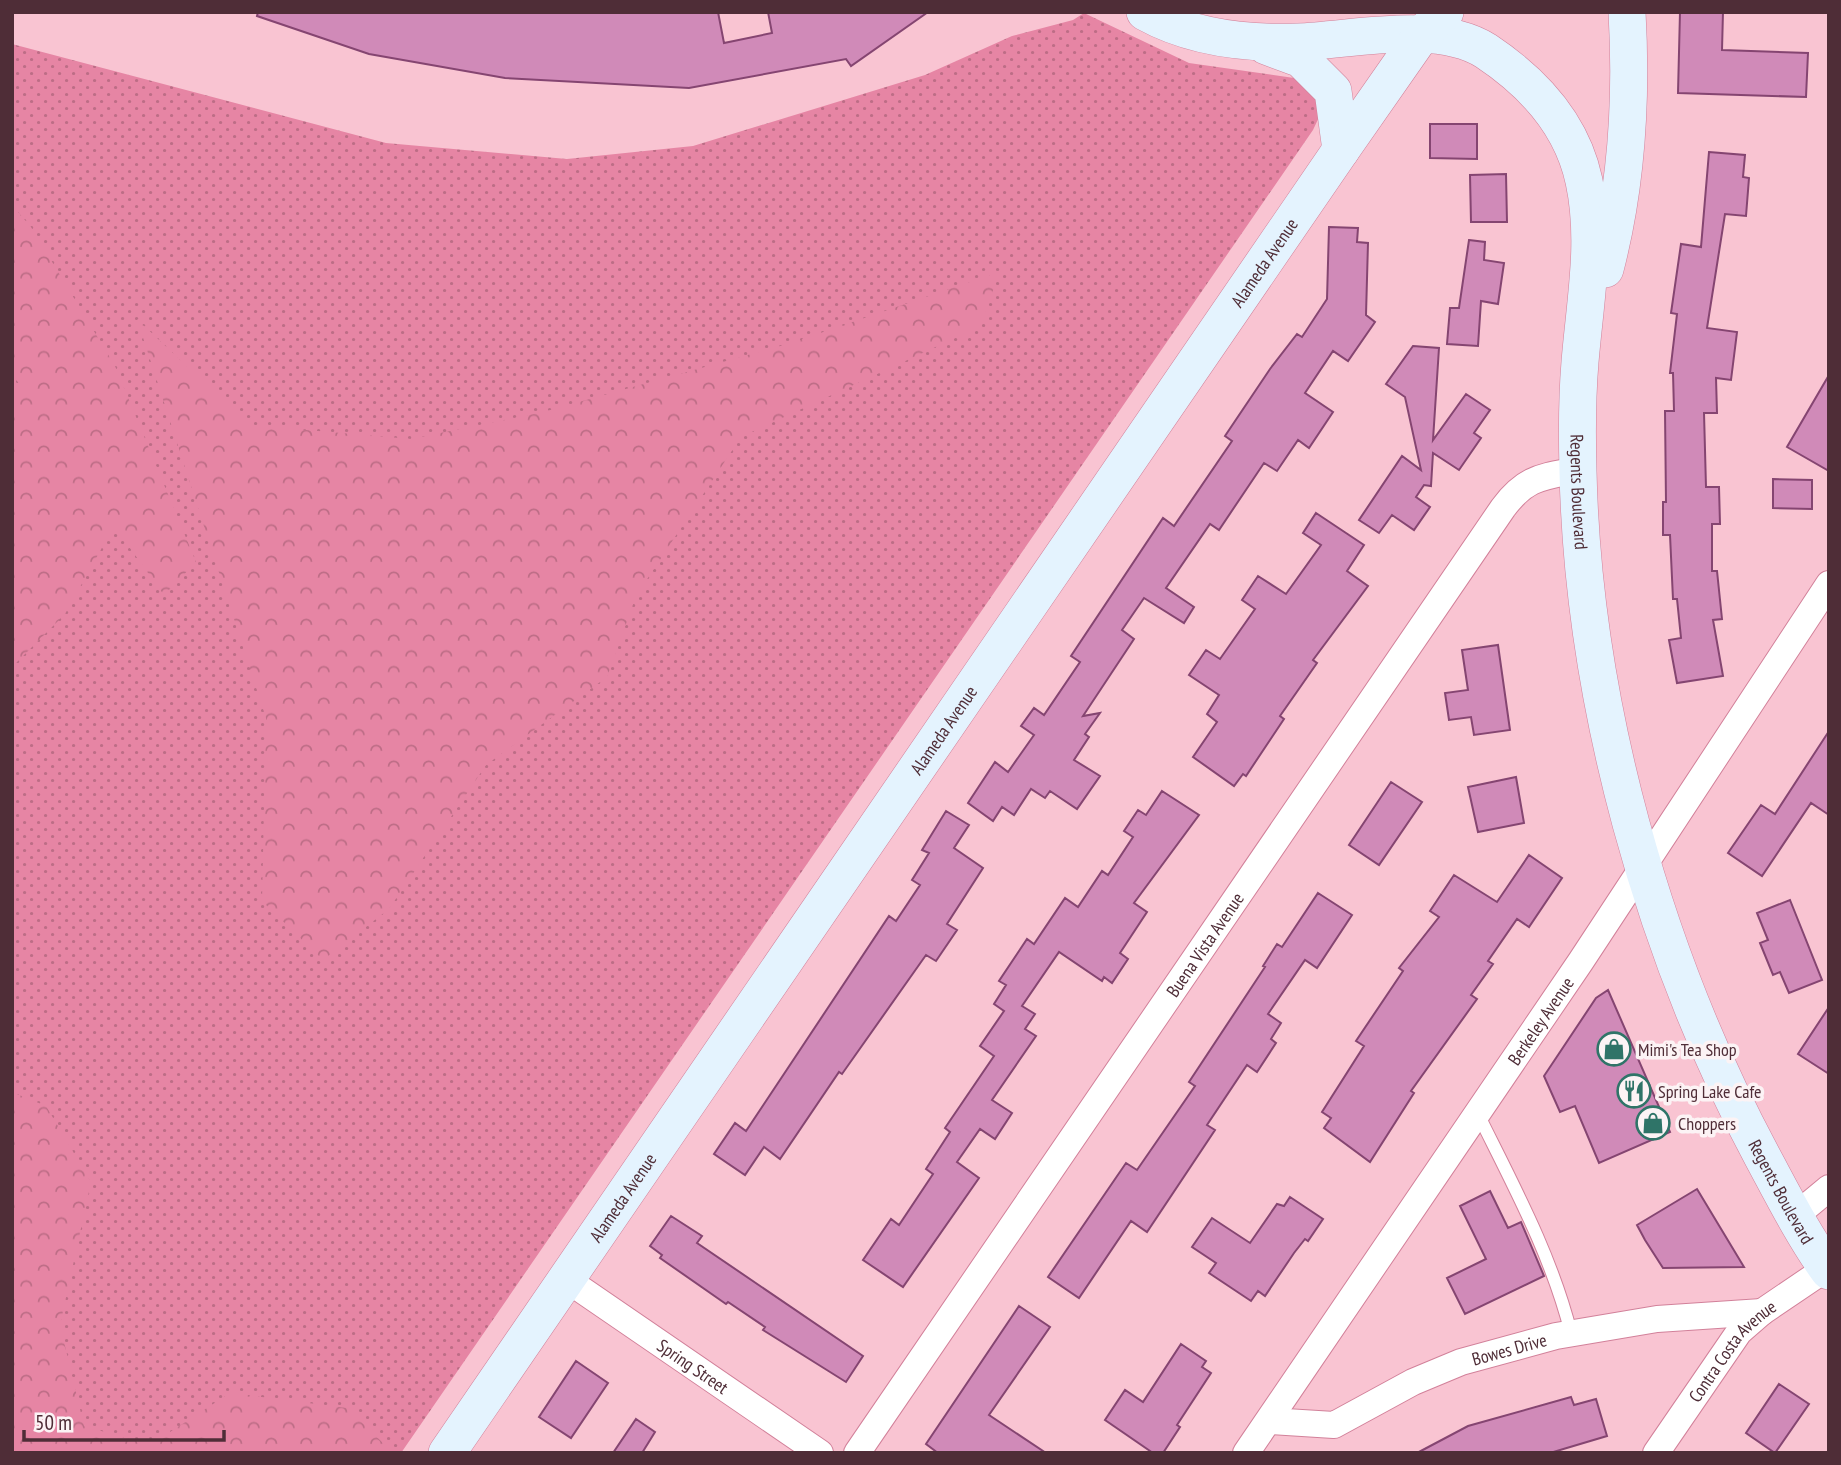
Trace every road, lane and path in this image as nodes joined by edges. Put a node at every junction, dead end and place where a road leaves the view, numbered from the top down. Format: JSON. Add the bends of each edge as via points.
{"nodes":[{"id":1,"x":1145,"y":12,"type":"edge"},
{"id":2,"x":1627,"y":12,"type":"edge"},
{"id":3,"x":1433,"y":23,"type":"edge"},
{"id":4,"x":1248,"y":40,"type":"junction"},
{"id":5,"x":1341,"y":150,"type":"junction"},
{"id":6,"x":1579,"y":368,"type":"junction"},
{"id":7,"x":1577,"y":470,"type":"junction"},
{"id":8,"x":1829,"y":584,"type":"edge"},
{"id":9,"x":1644,"y":866,"type":"junction"},
{"id":10,"x":1477,"y":1112,"type":"junction"},
{"id":11,"x":1829,"y":1188,"type":"edge"},
{"id":12,"x":1794,"y":1217,"type":"junction"},
{"id":13,"x":1828,"y":1269,"type":"edge"},
{"id":14,"x":566,"y":1279,"type":"junction"},
{"id":15,"x":1762,"y":1312,"type":"junction"},
{"id":16,"x":1571,"y":1333,"type":"junction"},
{"id":17,"x":1269,"y":1421,"type":"junction"},
{"id":18,"x":447,"y":1453,"type":"edge"},
{"id":19,"x":820,"y":1453,"type":"edge"},
{"id":20,"x":857,"y":1453,"type":"edge"},
{"id":21,"x":1247,"y":1453,"type":"edge"},
{"id":22,"x":1656,"y":1453,"type":"edge"}],
"edges":[{"from":1,"to":4,"type":"main road","name":"Regents Boulevard","via":[[1187,31]]},
{"from":2,"to":6,"type":"main road","via":[[1628,140],[1615,232]]},
{"from":3,"to":4,"type":"main road","name":"Regents Boulevard","via":[[1297,42]]},
{"from":3,"to":5,"type":"main road","name":"Alameda Avenue"},
{"from":3,"to":6,"type":"main road","name":"Regents Boulevard","via":[[1483,49],[1539,94],[1568,135],[1578,159],[1591,223]]},
{"from":4,"to":5,"type":"main road","via":[[1301,59],[1333,91]]},
{"from":5,"to":14,"type":"main road","name":"Alameda Avenue"},
{"from":6,"to":7,"type":"main road","name":"Regents Boulevard"},
{"from":7,"to":9,"type":"main road","name":"Regents Boulevard","via":[[1590,636]]},
{"from":7,"to":20,"type":"street","name":"Buena Vista Avenue","via":[[1535,478],[1517,489],[1503,508]]},
{"from":8,"to":9,"type":"street","name":"Berkeley Avenue"},
{"from":9,"to":10,"type":"street","name":"Berkeley Avenue"},
{"from":9,"to":12,"type":"main road","name":"Regents Boulevard","via":[[1697,1022],[1727,1092]]},
{"from":10,"to":16,"type":"lane","via":[[1546,1252]]},
{"from":10,"to":17,"type":"street","name":"Berkeley Avenue"},
{"from":11,"to":12,"type":"street"},
{"from":12,"to":13,"type":"main road","name":"Regents Boulevard"},
{"from":13,"to":15,"type":"street","name":"Contra Costa Avenue"},
{"from":14,"to":18,"type":"main road","name":"Alameda Avenue"},
{"from":14,"to":19,"type":"street","name":"Spring Street"},
{"from":15,"to":16,"type":"street","name":"Bowes Drive","via":[[1657,1319]]},
{"from":15,"to":22,"type":"street","name":"Contra Costa Avenue","via":[[1739,1332]]},
{"from":16,"to":17,"type":"street","name":"Bowes Drive","via":[[1461,1362],[1334,1425]]},
{"from":17,"to":21,"type":"street","name":"Berkeley Avenue"}]}
